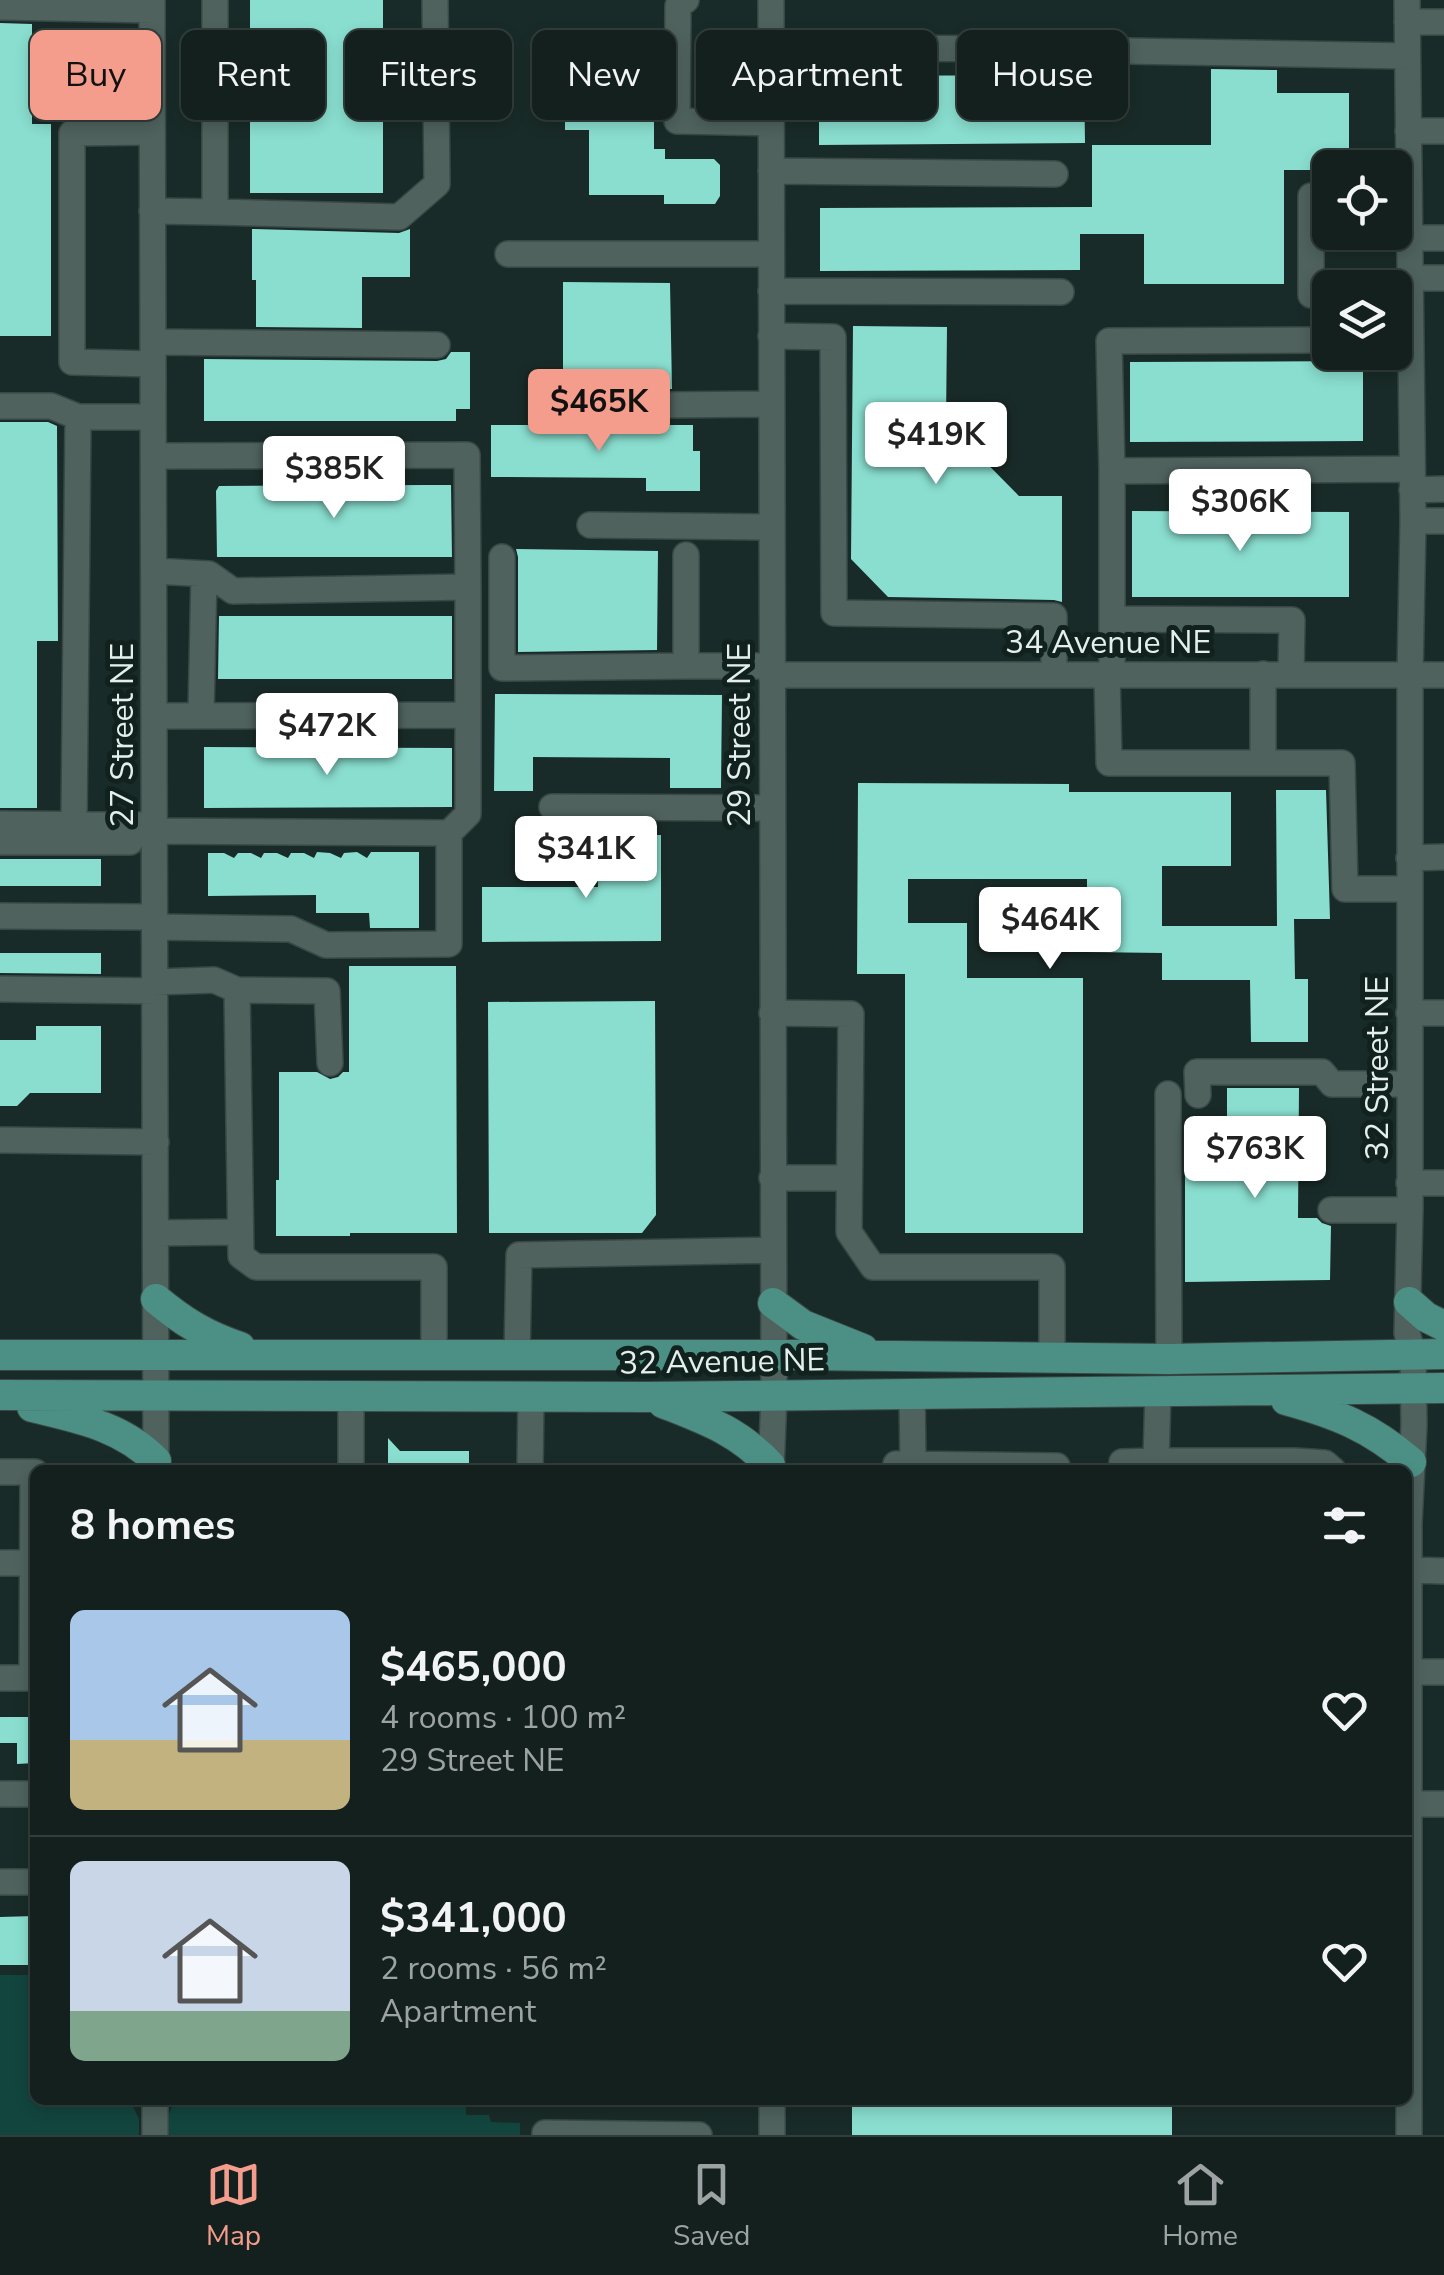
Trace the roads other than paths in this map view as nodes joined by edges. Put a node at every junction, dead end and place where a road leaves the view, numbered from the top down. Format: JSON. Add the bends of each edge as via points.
{"nodes":[{"id":1,"x":214,"y":0,"type":"edge"},
{"id":2,"x":435,"y":0,"type":"edge"},
{"id":3,"x":686,"y":0,"type":"edge"},
{"id":4,"x":770,"y":0,"type":"edge"},
{"id":5,"x":152,"y":5,"type":"edge"},
{"id":6,"x":0,"y":7,"type":"edge"},
{"id":7,"x":1407,"y":11,"type":"edge"},
{"id":8,"x":1444,"y":22,"type":"edge"},
{"id":9,"x":771,"y":30,"type":"edge"},
{"id":10,"x":1128,"y":51,"type":"edge"},
{"id":11,"x":1408,"y":56,"type":"junction"},
{"id":12,"x":771,"y":123,"type":"joint"},
{"id":13,"x":1408,"y":131,"type":"junction"},
{"id":14,"x":152,"y":132,"type":"junction"},
{"id":15,"x":1444,"y":132,"type":"edge"},
{"id":16,"x":1408,"y":150,"type":"edge"},
{"id":17,"x":771,"y":171,"type":"junction"},
{"id":18,"x":1056,"y":174,"type":"dead end"},
{"id":19,"x":1312,"y":196,"type":"dead end"},
{"id":20,"x":152,"y":211,"type":"junction"},
{"id":21,"x":215,"y":212,"type":"junction"},
{"id":22,"x":1412,"y":238,"type":"edge"},
{"id":23,"x":1444,"y":238,"type":"edge"},
{"id":24,"x":508,"y":254,"type":"dead end"},
{"id":25,"x":771,"y":254,"type":"junction"},
{"id":26,"x":1444,"y":278,"type":"edge"},
{"id":27,"x":1412,"y":287,"type":"edge"},
{"id":28,"x":771,"y":290,"type":"junction"},
{"id":29,"x":1061,"y":292,"type":"dead end"},
{"id":30,"x":1312,"y":295,"type":"edge"},
{"id":31,"x":771,"y":336,"type":"junction"},
{"id":32,"x":1312,"y":340,"type":"edge"},
{"id":33,"x":437,"y":345,"type":"dead end"},
{"id":34,"x":153,"y":353,"type":"junction"},
{"id":35,"x":1405,"y":370,"type":"edge"},
{"id":36,"x":771,"y":404,"type":"junction"},
{"id":37,"x":0,"y":406,"type":"edge"},
{"id":38,"x":561,"y":406,"type":"dead end"},
{"id":39,"x":78,"y":417,"type":"junction"},
{"id":40,"x":153,"y":417,"type":"junction"},
{"id":41,"x":155,"y":456,"type":"junction"},
{"id":42,"x":1112,"y":471,"type":"junction"},
{"id":43,"x":1412,"y":479,"type":"junction"},
{"id":44,"x":1444,"y":489,"type":"edge"},
{"id":45,"x":1413,"y":521,"type":"junction"},
{"id":46,"x":1444,"y":521,"type":"edge"},
{"id":47,"x":590,"y":525,"type":"dead end"},
{"id":48,"x":771,"y":527,"type":"junction"},
{"id":49,"x":686,"y":555,"type":"dead end"},
{"id":50,"x":502,"y":557,"type":"dead end"},
{"id":51,"x":154,"y":571,"type":"junction"},
{"id":52,"x":204,"y":574,"type":"junction"},
{"id":53,"x":468,"y":587,"type":"junction"},
{"id":54,"x":1112,"y":620,"type":"junction"},
{"id":55,"x":686,"y":666,"type":"junction"},
{"id":56,"x":771,"y":670,"type":"junction"},
{"id":57,"x":1054,"y":674,"type":"junction"},
{"id":58,"x":1109,"y":674,"type":"junction"},
{"id":59,"x":1263,"y":674,"type":"junction"},
{"id":60,"x":1291,"y":674,"type":"junction"},
{"id":61,"x":1444,"y":675,"type":"edge"},
{"id":62,"x":1410,"y":676,"type":"junction"},
{"id":63,"x":201,"y":715,"type":"junction"},
{"id":64,"x":468,"y":715,"type":"junction"},
{"id":65,"x":155,"y":716,"type":"junction"},
{"id":66,"x":1262,"y":763,"type":"junction"},
{"id":67,"x":552,"y":807,"type":"dead end"},
{"id":68,"x":772,"y":808,"type":"junction"},
{"id":69,"x":0,"y":824,"type":"edge"},
{"id":70,"x":74,"y":824,"type":"junction"},
{"id":71,"x":449,"y":832,"type":"junction"},
{"id":72,"x":155,"y":833,"type":"junction"},
{"id":73,"x":0,"y":842,"type":"edge"},
{"id":74,"x":1444,"y":857,"type":"edge"},
{"id":75,"x":1409,"y":858,"type":"junction"},
{"id":76,"x":1409,"y":889,"type":"junction"},
{"id":77,"x":0,"y":916,"type":"edge"},
{"id":78,"x":155,"y":922,"type":"junction"},
{"id":79,"x":155,"y":987,"type":"junction"},
{"id":80,"x":0,"y":989,"type":"edge"},
{"id":81,"x":237,"y":990,"type":"junction"},
{"id":82,"x":772,"y":1013,"type":"junction"},
{"id":83,"x":1409,"y":1013,"type":"junction"},
{"id":84,"x":1444,"y":1014,"type":"edge"},
{"id":85,"x":330,"y":1063,"type":"dead end"},
{"id":86,"x":1409,"y":1084,"type":"junction"},
{"id":87,"x":1168,"y":1094,"type":"dead end"},
{"id":88,"x":1198,"y":1095,"type":"dead end"},
{"id":89,"x":0,"y":1140,"type":"edge"},
{"id":90,"x":156,"y":1142,"type":"junction"},
{"id":91,"x":772,"y":1178,"type":"junction"},
{"id":92,"x":849,"y":1178,"type":"junction"},
{"id":93,"x":1409,"y":1183,"type":"junction"},
{"id":94,"x":1444,"y":1183,"type":"edge"},
{"id":95,"x":1332,"y":1210,"type":"dead end"},
{"id":96,"x":1410,"y":1210,"type":"junction"},
{"id":97,"x":240,"y":1232,"type":"junction"},
{"id":98,"x":156,"y":1233,"type":"junction"},
{"id":99,"x":772,"y":1250,"type":"junction"},
{"id":100,"x":156,"y":1299,"type":"junction"},
{"id":101,"x":1409,"y":1302,"type":"junction"},
{"id":102,"x":772,"y":1303,"type":"junction"},
{"id":103,"x":1444,"y":1326,"type":"edge"},
{"id":104,"x":1413,"y":1354,"type":"junction"},
{"id":105,"x":1444,"y":1354,"type":"edge"},
{"id":106,"x":156,"y":1355,"type":"junction"},
{"id":107,"x":262,"y":1355,"type":"junction"},
{"id":108,"x":434,"y":1355,"type":"junction"},
{"id":109,"x":772,"y":1355,"type":"junction"},
{"id":110,"x":0,"y":1356,"type":"edge"},
{"id":111,"x":517,"y":1356,"type":"junction"},
{"id":112,"x":880,"y":1356,"type":"junction"},
{"id":113,"x":1052,"y":1359,"type":"junction"},
{"id":114,"x":1169,"y":1359,"type":"junction"},
{"id":115,"x":1413,"y":1388,"type":"junction"},
{"id":116,"x":1444,"y":1388,"type":"edge"},
{"id":117,"x":1249,"y":1390,"type":"junction"},
{"id":118,"x":1158,"y":1391,"type":"junction"},
{"id":119,"x":912,"y":1393,"type":"junction"},
{"id":120,"x":157,"y":1395,"type":"junction"},
{"id":121,"x":351,"y":1396,"type":"junction"},
{"id":122,"x":774,"y":1396,"type":"junction"},
{"id":123,"x":0,"y":1397,"type":"edge"},
{"id":124,"x":646,"y":1397,"type":"junction"},
{"id":125,"x":531,"y":1398,"type":"junction"},
{"id":126,"x":1156,"y":1461,"type":"junction"},
{"id":127,"x":1411,"y":1462,"type":"junction"},
{"id":128,"x":156,"y":1465,"type":"edge"},
{"id":129,"x":351,"y":1465,"type":"edge"},
{"id":130,"x":530,"y":1465,"type":"edge"},
{"id":131,"x":767,"y":1465,"type":"edge"},
{"id":132,"x":770,"y":1465,"type":"edge"},
{"id":133,"x":921,"y":1465,"type":"edge"},
{"id":134,"x":1122,"y":1465,"type":"edge"},
{"id":135,"x":1207,"y":1465,"type":"edge"},
{"id":136,"x":1242,"y":1465,"type":"edge"},
{"id":137,"x":1326,"y":1465,"type":"edge"},
{"id":138,"x":1411,"y":1465,"type":"edge"},
{"id":139,"x":0,"y":1472,"type":"edge"},
{"id":140,"x":30,"y":1472,"type":"edge"},
{"id":141,"x":0,"y":1563,"type":"edge"},
{"id":142,"x":30,"y":1564,"type":"edge"},
{"id":143,"x":1412,"y":1570,"type":"edge"},
{"id":144,"x":1444,"y":1571,"type":"edge"},
{"id":145,"x":1412,"y":1672,"type":"edge"},
{"id":146,"x":1444,"y":1672,"type":"edge"},
{"id":147,"x":0,"y":1678,"type":"edge"},
{"id":148,"x":30,"y":1678,"type":"edge"},
{"id":149,"x":0,"y":1794,"type":"edge"},
{"id":150,"x":30,"y":1794,"type":"edge"},
{"id":151,"x":1412,"y":1804,"type":"edge"},
{"id":152,"x":1444,"y":1804,"type":"edge"},
{"id":153,"x":0,"y":1882,"type":"edge"},
{"id":154,"x":30,"y":1882,"type":"edge"},
{"id":155,"x":155,"y":2105,"type":"edge"},
{"id":156,"x":772,"y":2105,"type":"edge"},
{"id":157,"x":1409,"y":2105,"type":"edge"},
{"id":158,"x":155,"y":2135,"type":"edge"},
{"id":159,"x":545,"y":2135,"type":"edge"},
{"id":160,"x":699,"y":2135,"type":"edge"},
{"id":161,"x":772,"y":2135,"type":"edge"},
{"id":162,"x":1409,"y":2135,"type":"edge"}],
"edges":[{"from":1,"to":21,"type":"street"},
{"from":2,"to":21,"type":"street","via":[[437,184],[399,217]]},
{"from":3,"to":12,"type":"street","via":[[678,6],[678,121]]},
{"from":4,"to":9,"type":"street","name":"29 Street NE"},
{"from":5,"to":6,"type":"street"},
{"from":5,"to":14,"type":"street","name":"27 Street NE"},
{"from":7,"to":8,"type":"street"},
{"from":7,"to":11,"type":"street","name":"32 Street NE"},
{"from":10,"to":11,"type":"street"},
{"from":11,"to":13,"type":"street","name":"32 Street NE"},
{"from":12,"to":17,"type":"street","name":"29 Street NE"},
{"from":13,"to":15,"type":"street"},
{"from":13,"to":16,"type":"street","name":"32 Street NE"},
{"from":14,"to":20,"type":"street","name":"27 Street NE"},
{"from":14,"to":34,"type":"street","via":[[72,133],[72,362]]},
{"from":17,"to":18,"type":"street"},
{"from":17,"to":25,"type":"street","name":"29 Street NE"},
{"from":19,"to":30,"type":"street"},
{"from":20,"to":21,"type":"street"},
{"from":20,"to":34,"type":"street","name":"27 Street NE"},
{"from":22,"to":23,"type":"street"},
{"from":24,"to":25,"type":"street"},
{"from":25,"to":28,"type":"street","name":"29 Street NE"},
{"from":26,"to":27,"type":"street"},
{"from":28,"to":29,"type":"street"},
{"from":28,"to":31,"type":"street","name":"29 Street NE"},
{"from":31,"to":36,"type":"street","name":"29 Street NE"},
{"from":31,"to":57,"type":"street","via":[[833,338],[834,613],[1054,616]]},
{"from":32,"to":42,"type":"street","via":[[1110,341]]},
{"from":33,"to":34,"type":"street"},
{"from":34,"to":40,"type":"street","name":"27 Street NE"},
{"from":35,"to":43,"type":"street","name":"32 Street NE"},
{"from":36,"to":38,"type":"street"},
{"from":36,"to":48,"type":"street","name":"29 Street NE"},
{"from":37,"to":39,"type":"street","via":[[52,406]]},
{"from":39,"to":40,"type":"street"},
{"from":39,"to":70,"type":"street"},
{"from":40,"to":41,"type":"street","name":"27 Street NE"},
{"from":41,"to":51,"type":"street","name":"27 Street NE"},
{"from":41,"to":53,"type":"street","via":[[467,454]]},
{"from":42,"to":43,"type":"street"},
{"from":42,"to":54,"type":"street"},
{"from":43,"to":44,"type":"street"},
{"from":43,"to":45,"type":"street","name":"32 Street NE"},
{"from":45,"to":46,"type":"street"},
{"from":45,"to":62,"type":"street","name":"32 Street NE"},
{"from":47,"to":48,"type":"street"},
{"from":48,"to":56,"type":"street","name":"29 Street NE"},
{"from":49,"to":55,"type":"street"},
{"from":50,"to":55,"type":"street","name":"34 Avenue NE","via":[[502,668]]},
{"from":51,"to":52,"type":"street"},
{"from":51,"to":65,"type":"street","name":"27 Street NE"},
{"from":52,"to":53,"type":"street","via":[[233,591]]},
{"from":52,"to":63,"type":"street"},
{"from":53,"to":64,"type":"street"},
{"from":54,"to":58,"type":"street"},
{"from":54,"to":60,"type":"street","via":[[1292,620]]},
{"from":55,"to":56,"type":"street","name":"34 Avenue NE"},
{"from":56,"to":57,"type":"street","name":"34 Avenue NE"},
{"from":56,"to":68,"type":"street","name":"29 Street NE"},
{"from":57,"to":58,"type":"street","name":"34 Avenue NE"},
{"from":58,"to":59,"type":"street","name":"34 Avenue NE"},
{"from":58,"to":66,"type":"street","via":[[1109,763]]},
{"from":59,"to":60,"type":"street","name":"34 Avenue NE"},
{"from":59,"to":66,"type":"street"},
{"from":60,"to":62,"type":"street","name":"34 Avenue NE"},
{"from":61,"to":62,"type":"street","name":"34 Avenue NE"},
{"from":62,"to":75,"type":"street","name":"32 Street NE"},
{"from":63,"to":64,"type":"street"},
{"from":63,"to":65,"type":"street"},
{"from":64,"to":71,"type":"street","via":[[468,814]]},
{"from":65,"to":72,"type":"street","name":"27 Street NE"},
{"from":66,"to":76,"type":"street","via":[[1342,763],[1345,890]]},
{"from":67,"to":68,"type":"street"},
{"from":68,"to":82,"type":"street","name":"29 Street NE"},
{"from":69,"to":70,"type":"street"},
{"from":70,"to":72,"type":"street"},
{"from":71,"to":72,"type":"street"},
{"from":71,"to":78,"type":"street","via":[[449,944],[326,945],[291,929]]},
{"from":72,"to":73,"type":"street"},
{"from":72,"to":78,"type":"street","name":"27 Street NE"},
{"from":74,"to":75,"type":"street"},
{"from":75,"to":76,"type":"street","name":"32 Street NE"},
{"from":76,"to":83,"type":"street","name":"32 Street NE"},
{"from":77,"to":78,"type":"street"},
{"from":78,"to":79,"type":"street","name":"27 Street NE"},
{"from":79,"to":80,"type":"street"},
{"from":79,"to":81,"type":"street","via":[[214,980]]},
{"from":79,"to":90,"type":"street","name":"27 Street NE"},
{"from":81,"to":85,"type":"street","via":[[327,991]]},
{"from":81,"to":97,"type":"street"},
{"from":82,"to":91,"type":"street","name":"29 Street NE"},
{"from":82,"to":92,"type":"street","via":[[851,1014]]},
{"from":83,"to":84,"type":"street"},
{"from":83,"to":86,"type":"street","name":"32 Street NE"},
{"from":86,"to":88,"type":"street","via":[[1332,1084],[1322,1072],[1198,1072]]},
{"from":86,"to":93,"type":"street","name":"32 Street NE"},
{"from":87,"to":114,"type":"street"},
{"from":89,"to":90,"type":"street"},
{"from":90,"to":98,"type":"street","name":"27 Street NE"},
{"from":91,"to":92,"type":"street"},
{"from":91,"to":99,"type":"street","name":"29 Street NE"},
{"from":92,"to":113,"type":"street","via":[[849,1232],[873,1267],[1052,1267]]},
{"from":93,"to":94,"type":"street"},
{"from":93,"to":96,"type":"street","name":"32 Street NE"},
{"from":95,"to":96,"type":"street"},
{"from":96,"to":101,"type":"street","name":"32 Street NE"},
{"from":97,"to":98,"type":"street"},
{"from":97,"to":108,"type":"street","via":[[242,1256],[256,1266],[434,1267]]},
{"from":98,"to":100,"type":"street","name":"27 Street NE"},
{"from":99,"to":102,"type":"street","name":"29 Street NE"},
{"from":99,"to":111,"type":"street","via":[[519,1255]]},
{"from":100,"to":106,"type":"street","name":"27 Street NE"},
{"from":100,"to":107,"type":"main road","via":[[206,1336]]},
{"from":101,"to":103,"type":"main road"},
{"from":101,"to":104,"type":"street","name":"32 Street NE"},
{"from":102,"to":109,"type":"street","name":"29 Street NE"},
{"from":102,"to":112,"type":"main road","via":[[803,1325]]},
{"from":104,"to":105,"type":"main road","name":"32 Avenue NE"},
{"from":104,"to":114,"type":"main road","name":"32 Avenue NE"},
{"from":104,"to":115,"type":"street","name":"32 Street NE"},
{"from":106,"to":107,"type":"main road","name":"32 Avenue NE"},
{"from":106,"to":110,"type":"main road","name":"32 Avenue NE"},
{"from":106,"to":120,"type":"street","name":"27 Street NE"},
{"from":107,"to":108,"type":"main road","name":"32 Avenue NE"},
{"from":108,"to":111,"type":"main road","name":"32 Avenue NE"},
{"from":109,"to":111,"type":"main road","name":"32 Avenue NE"},
{"from":109,"to":112,"type":"main road","name":"32 Avenue NE"},
{"from":109,"to":122,"type":"street","name":"29 Street NE"},
{"from":112,"to":113,"type":"main road","name":"32 Avenue NE"},
{"from":113,"to":114,"type":"main road","name":"32 Avenue NE"},
{"from":115,"to":116,"type":"main road","name":"32 Avenue NE"},
{"from":115,"to":117,"type":"main road","name":"32 Avenue NE"},
{"from":115,"to":127,"type":"street","name":"32 Street NE"},
{"from":117,"to":118,"type":"main road","name":"32 Avenue NE"},
{"from":117,"to":127,"type":"main road","via":[[1342,1418]]},
{"from":118,"to":119,"type":"main road","name":"32 Avenue NE"},
{"from":118,"to":126,"type":"street"},
{"from":119,"to":122,"type":"main road","name":"32 Avenue NE"},
{"from":119,"to":133,"type":"street"},
{"from":120,"to":121,"type":"main road","name":"32 Avenue NE"},
{"from":120,"to":123,"type":"main road","name":"32 Avenue NE"},
{"from":120,"to":128,"type":"street","name":"27 Street NE"},
{"from":121,"to":125,"type":"main road","name":"32 Avenue NE"},
{"from":121,"to":129,"type":"street"},
{"from":122,"to":124,"type":"main road","name":"32 Avenue NE"},
{"from":122,"to":132,"type":"street","name":"29 Street NE"},
{"from":123,"to":128,"type":"main road","via":[[121,1432]]},
{"from":124,"to":125,"type":"main road","name":"32 Avenue NE"},
{"from":124,"to":131,"type":"main road","via":[[736,1435]]},
{"from":125,"to":130,"type":"street"},
{"from":126,"to":134,"type":"street"},
{"from":126,"to":135,"type":"street"},
{"from":127,"to":138,"type":"street","name":"32 Street NE"},
{"from":136,"to":137,"type":"street"},
{"from":139,"to":140,"type":"street"},
{"from":141,"to":142,"type":"street"},
{"from":143,"to":144,"type":"street"},
{"from":145,"to":146,"type":"street"},
{"from":147,"to":148,"type":"street"},
{"from":149,"to":150,"type":"street"},
{"from":151,"to":152,"type":"street"},
{"from":153,"to":154,"type":"street"},
{"from":155,"to":158,"type":"street"},
{"from":156,"to":161,"type":"street"},
{"from":157,"to":162,"type":"street","name":"32 Street NE"},
{"from":159,"to":160,"type":"street"}]}
